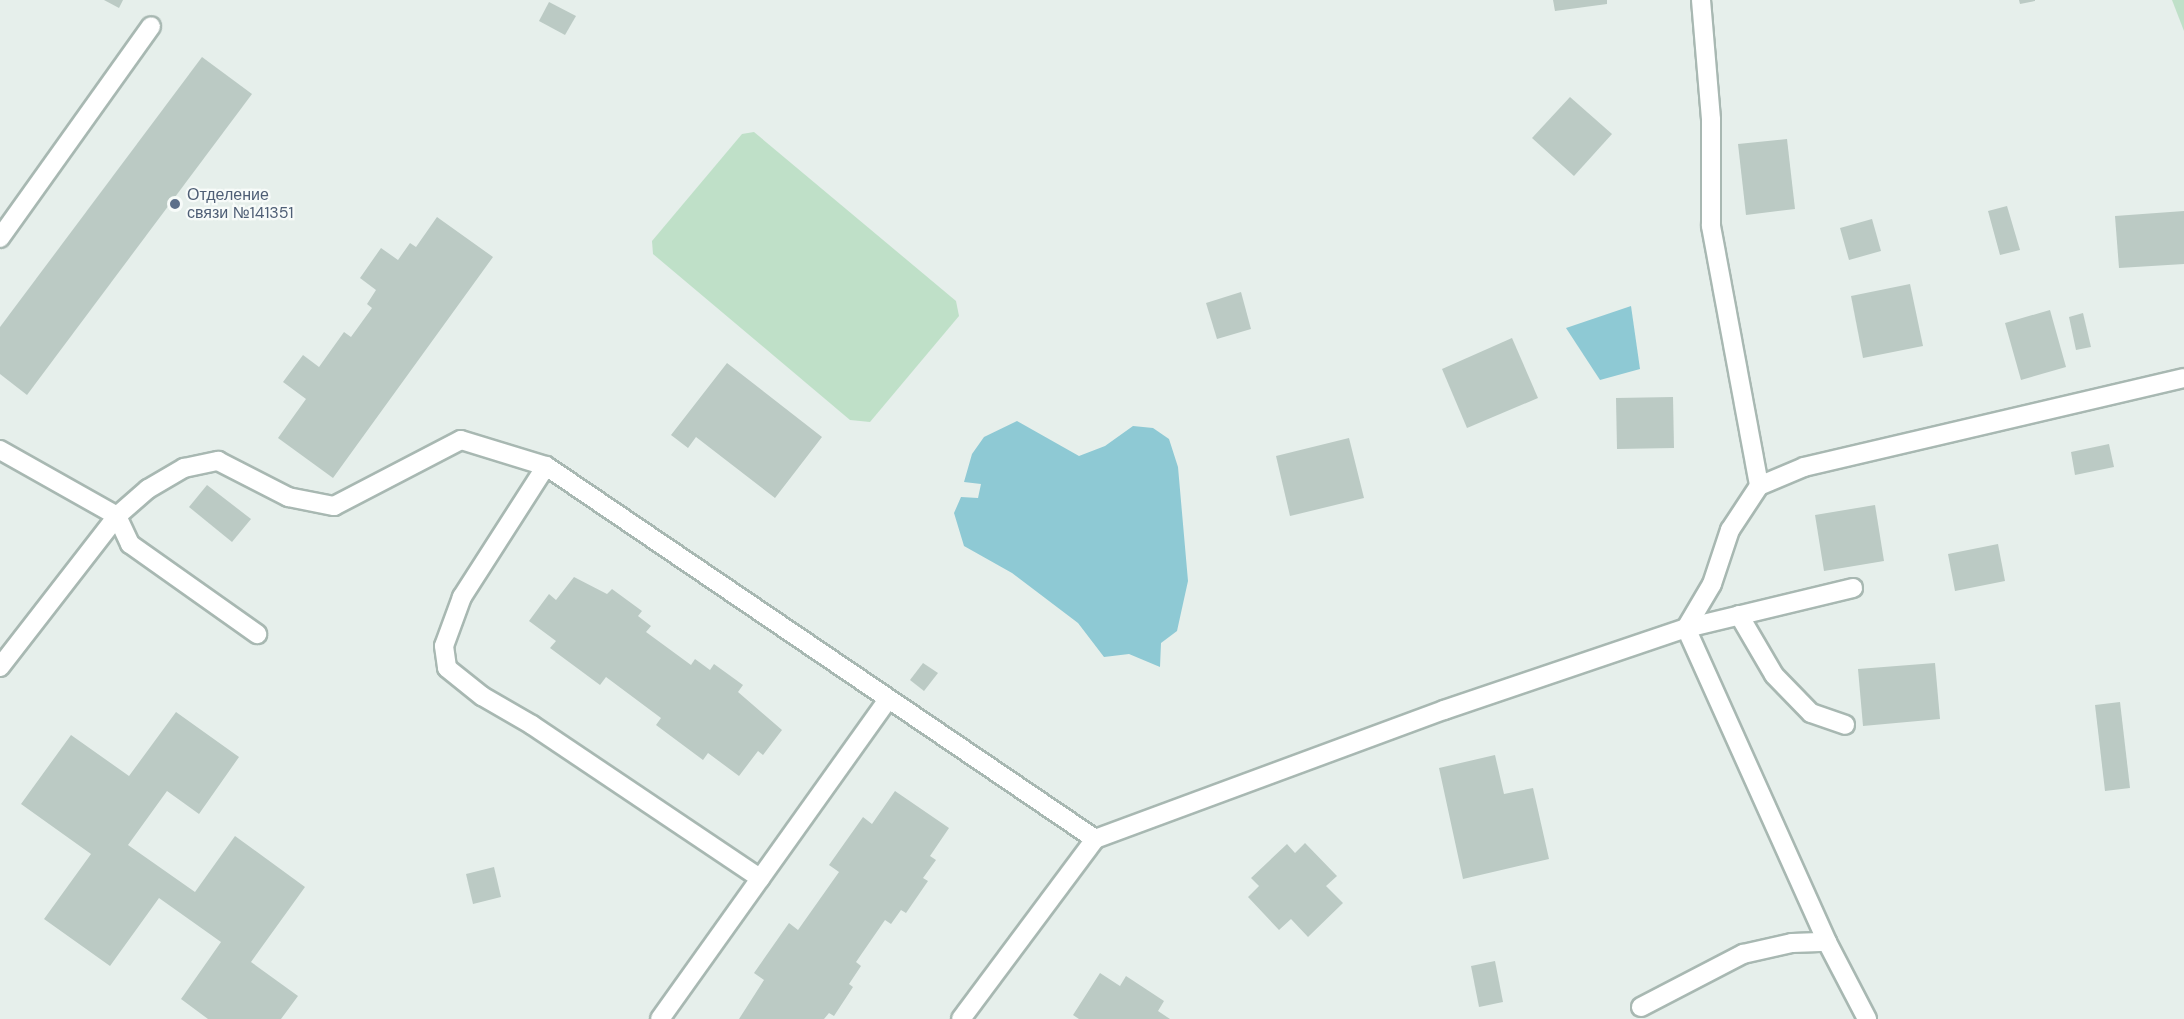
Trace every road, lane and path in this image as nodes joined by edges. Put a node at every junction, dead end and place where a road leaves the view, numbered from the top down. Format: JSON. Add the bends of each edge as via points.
{"nodes":[{"id":1,"x":1701,"y":0,"type":"edge"},
{"id":2,"x":152,"y":26,"type":"dead end"},
{"id":3,"x":0,"y":238,"type":"edge"},
{"id":4,"x":2184,"y":378,"type":"edge"},
{"id":5,"x":0,"y":450,"type":"edge"},
{"id":6,"x":546,"y":466,"type":"junction"},
{"id":7,"x":1759,"y":486,"type":"junction"},
{"id":8,"x":117,"y":516,"type":"junction"},
{"id":9,"x":1853,"y":588,"type":"dead end"},
{"id":10,"x":1739,"y":615,"type":"junction"},
{"id":11,"x":1686,"y":628,"type":"junction"},
{"id":12,"x":257,"y":634,"type":"dead end"},
{"id":13,"x":0,"y":667,"type":"edge"},
{"id":14,"x":887,"y":701,"type":"junction"},
{"id":15,"x":1845,"y":726,"type":"dead end"},
{"id":16,"x":1095,"y":839,"type":"junction"},
{"id":17,"x":760,"y":878,"type":"junction"},
{"id":18,"x":1827,"y":942,"type":"junction"},
{"id":19,"x":1641,"y":1007,"type":"dead end"},
{"id":20,"x":660,"y":1019,"type":"edge"},
{"id":21,"x":961,"y":1019,"type":"edge"},
{"id":22,"x":1867,"y":1019,"type":"edge"}],
"edges":[{"from":1,"to":7,"type":"lane","via":[[1711,120],[1711,226]]},
{"from":2,"to":3,"type":"lane"},
{"from":4,"to":7,"type":"lane","via":[[1804,467]]},
{"from":5,"to":8,"type":"lane"},
{"from":6,"to":8,"type":"lane","via":[[460,440],[334,506],[288,497],[218,461],[184,468],[148,489]]},
{"from":6,"to":14,"type":"lane"},
{"from":6,"to":17,"type":"lane","via":[[462,597],[444,646],[447,668],[482,696],[532,725]]},
{"from":7,"to":11,"type":"lane","via":[[1730,530],[1712,584]]},
{"from":8,"to":12,"type":"lane","via":[[130,544]]},
{"from":8,"to":13,"type":"lane"},
{"from":9,"to":10,"type":"lane"},
{"from":10,"to":11,"type":"lane"},
{"from":10,"to":15,"type":"lane","via":[[1774,675],[1811,713]]},
{"from":11,"to":16,"type":"lane","via":[[1444,710]]},
{"from":11,"to":18,"type":"lane"},
{"from":14,"to":16,"type":"lane"},
{"from":14,"to":17,"type":"lane"},
{"from":16,"to":21,"type":"lane"},
{"from":17,"to":20,"type":"lane"},
{"from":18,"to":19,"type":"lane","via":[[1792,943],[1743,954]]},
{"from":18,"to":22,"type":"lane"}]}
